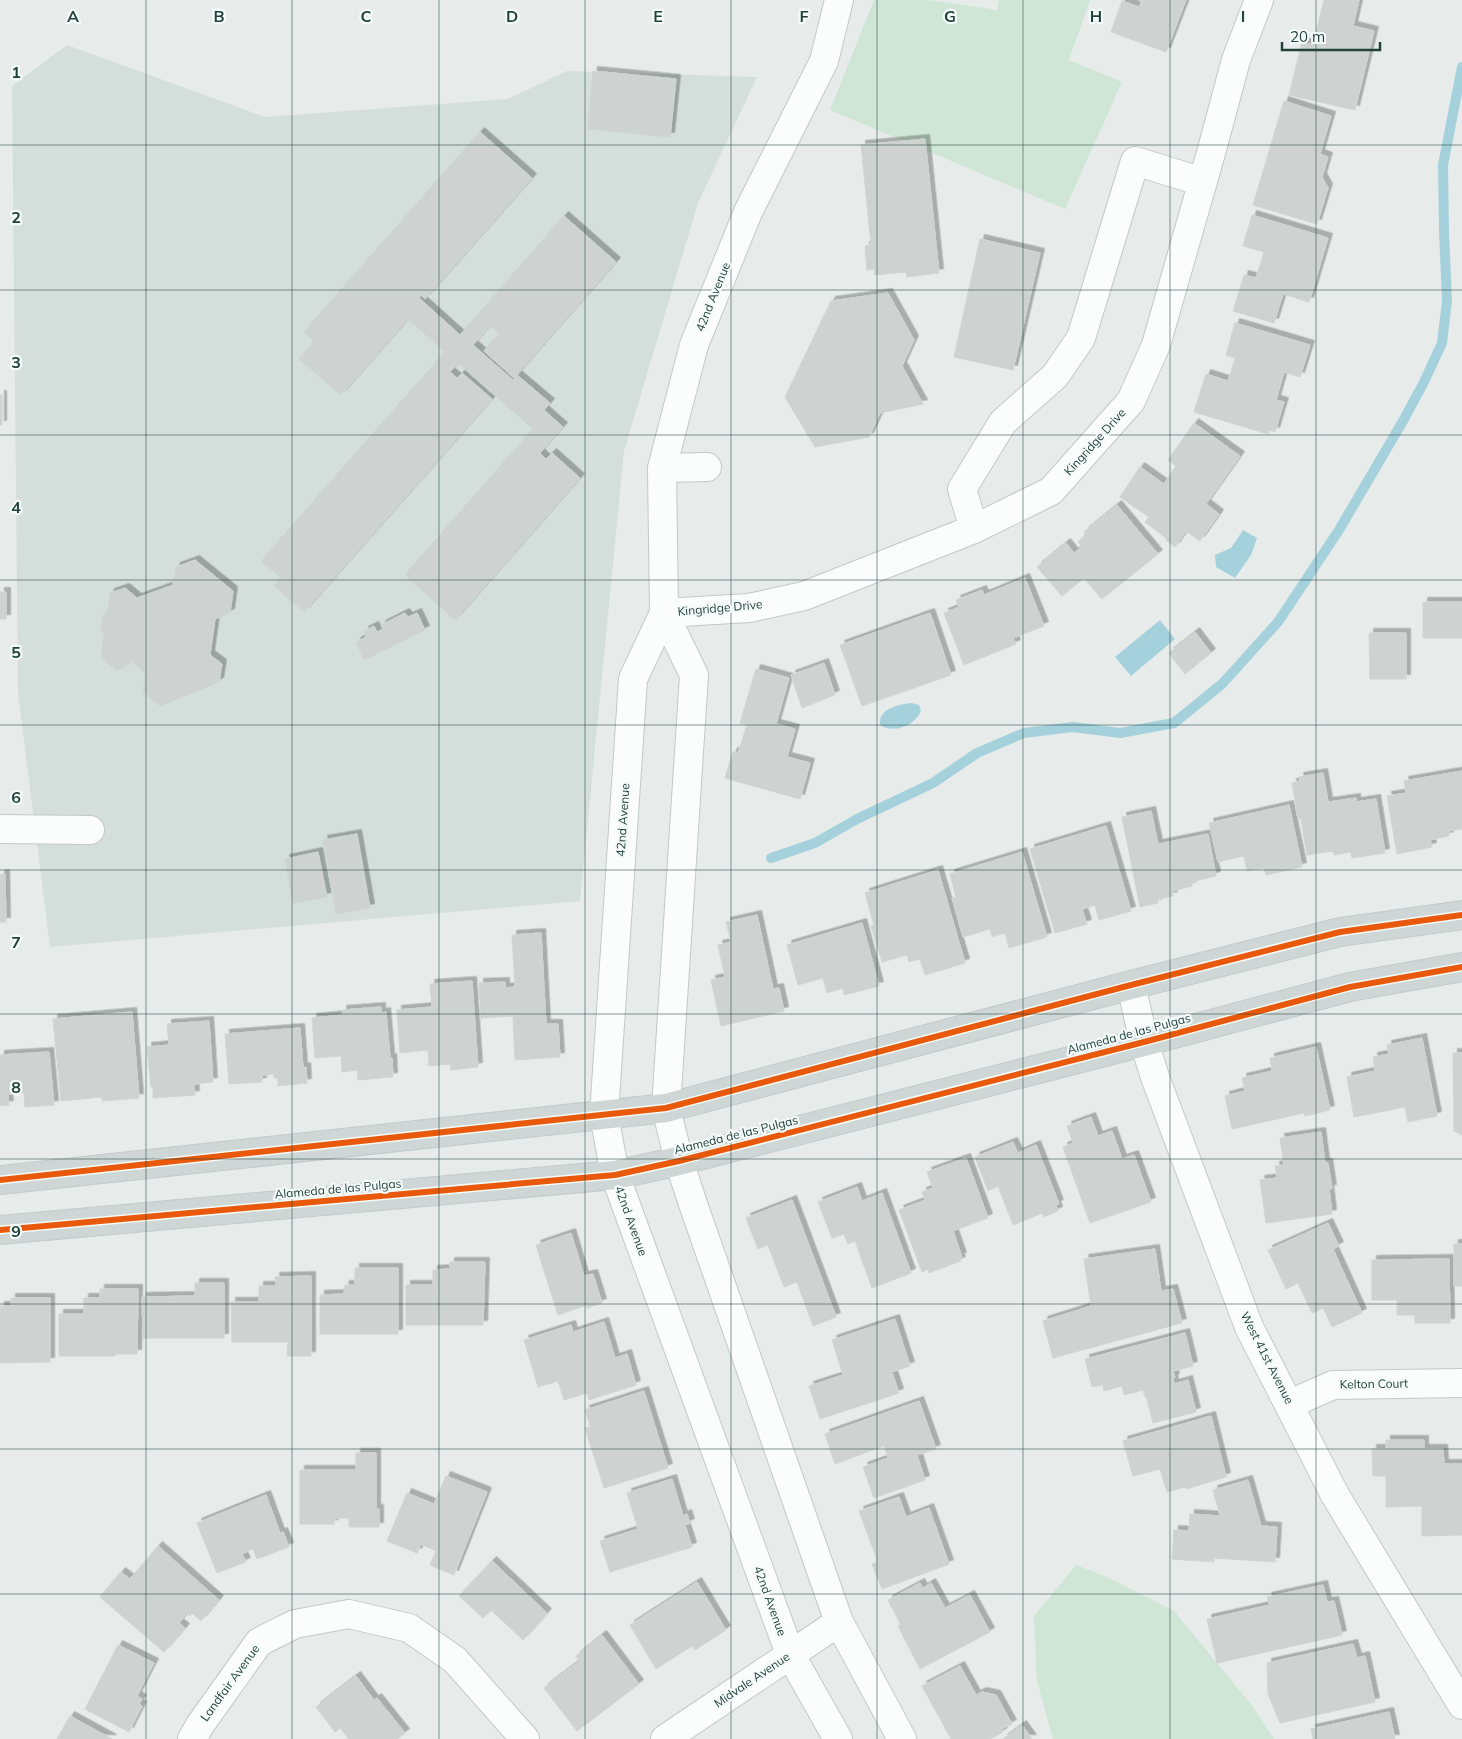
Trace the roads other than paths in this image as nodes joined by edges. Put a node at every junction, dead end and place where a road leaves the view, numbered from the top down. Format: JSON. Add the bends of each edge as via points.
{"nodes":[{"id":1,"x":839,"y":0,"type":"edge"},
{"id":2,"x":1259,"y":0,"type":"edge"},
{"id":3,"x":1203,"y":182,"type":"junction"},
{"id":4,"x":707,"y":467,"type":"dead end"},
{"id":5,"x":662,"y":468,"type":"junction"},
{"id":6,"x":974,"y":530,"type":"junction"},
{"id":7,"x":664,"y":613,"type":"junction"},
{"id":8,"x":0,"y":830,"type":"edge"},
{"id":9,"x":90,"y":830,"type":"dead end"},
{"id":10,"x":1462,"y":915,"type":"edge"},
{"id":11,"x":1462,"y":967,"type":"edge"},
{"id":12,"x":1131,"y":985,"type":"junction"},
{"id":13,"x":1144,"y":1042,"type":"junction"},
{"id":14,"x":666,"y":1108,"type":"junction"},
{"id":15,"x":604,"y":1115,"type":"junction"},
{"id":16,"x":679,"y":1161,"type":"junction"},
{"id":17,"x":615,"y":1175,"type":"junction"},
{"id":18,"x":0,"y":1180,"type":"edge"},
{"id":19,"x":0,"y":1230,"type":"edge"},
{"id":20,"x":1462,"y":1383,"type":"edge"},
{"id":21,"x":1290,"y":1404,"type":"junction"},
{"id":22,"x":839,"y":1622,"type":"junction"},
{"id":23,"x":790,"y":1654,"type":"junction"},
{"id":24,"x":1462,"y":1706,"type":"edge"},
{"id":25,"x":192,"y":1739,"type":"edge"},
{"id":26,"x":526,"y":1739,"type":"edge"},
{"id":27,"x":666,"y":1739,"type":"edge"},
{"id":28,"x":838,"y":1739,"type":"edge"},
{"id":29,"x":902,"y":1739,"type":"edge"}],
"edges":[{"from":1,"to":5,"type":"street","name":"42nd Avenue","via":[[824,61],[748,212],[694,345]]},
{"from":2,"to":3,"type":"street","name":"Kingridge Drive","via":[[1236,60]]},
{"from":3,"to":6,"type":"street","name":"Kingridge Drive","via":[[1156,345],[1131,401],[1051,491]]},
{"from":3,"to":6,"type":"street","via":[[1135,162],[1081,338],[1055,376],[1003,422],[962,490]]},
{"from":4,"to":5,"type":"street"},
{"from":5,"to":7,"type":"street","name":"42nd Avenue"},
{"from":6,"to":7,"type":"street","name":"Kingridge Drive","via":[[804,596],[749,608]]},
{"from":7,"to":14,"type":"street","name":"42nd Avenue","via":[[694,675]]},
{"from":7,"to":15,"type":"street","name":"42nd Avenue","via":[[632,679]]},
{"from":8,"to":9,"type":"street"},
{"from":10,"to":12,"type":"main road","via":[[1340,932]]},
{"from":11,"to":13,"type":"main road","name":"Alameda de las Pulgas","via":[[1350,987]]},
{"from":12,"to":13,"type":"street","name":"West 41st Avenue"},
{"from":12,"to":14,"type":"main road"},
{"from":13,"to":16,"type":"main road","name":"Alameda de las Pulgas"},
{"from":13,"to":21,"type":"street","name":"West 41st Avenue","via":[[1250,1327]]},
{"from":14,"to":15,"type":"main road"},
{"from":14,"to":16,"type":"street","name":"42nd Avenue"},
{"from":15,"to":17,"type":"street","name":"42nd Avenue"},
{"from":15,"to":18,"type":"main road"},
{"from":16,"to":17,"type":"main road","name":"Alameda de las Pulgas"},
{"from":16,"to":22,"type":"street","name":"42nd Avenue"},
{"from":17,"to":19,"type":"main road","name":"Alameda de las Pulgas"},
{"from":17,"to":23,"type":"street","name":"42nd Avenue"},
{"from":20,"to":21,"type":"street","name":"Kelton Court","via":[[1333,1385]]},
{"from":21,"to":24,"type":"street","name":"West 41st Avenue","via":[[1335,1495]]},
{"from":22,"to":23,"type":"street","name":"Midvale Avenue"},
{"from":22,"to":29,"type":"street","name":"42nd Avenue"},
{"from":23,"to":27,"type":"street","name":"Midvale Avenue"},
{"from":23,"to":28,"type":"street","name":"42nd Avenue"},
{"from":25,"to":26,"type":"street","name":"Landfair Avenue","via":[[259,1642],[295,1624],[349,1614],[409,1628],[456,1660]]}]}
